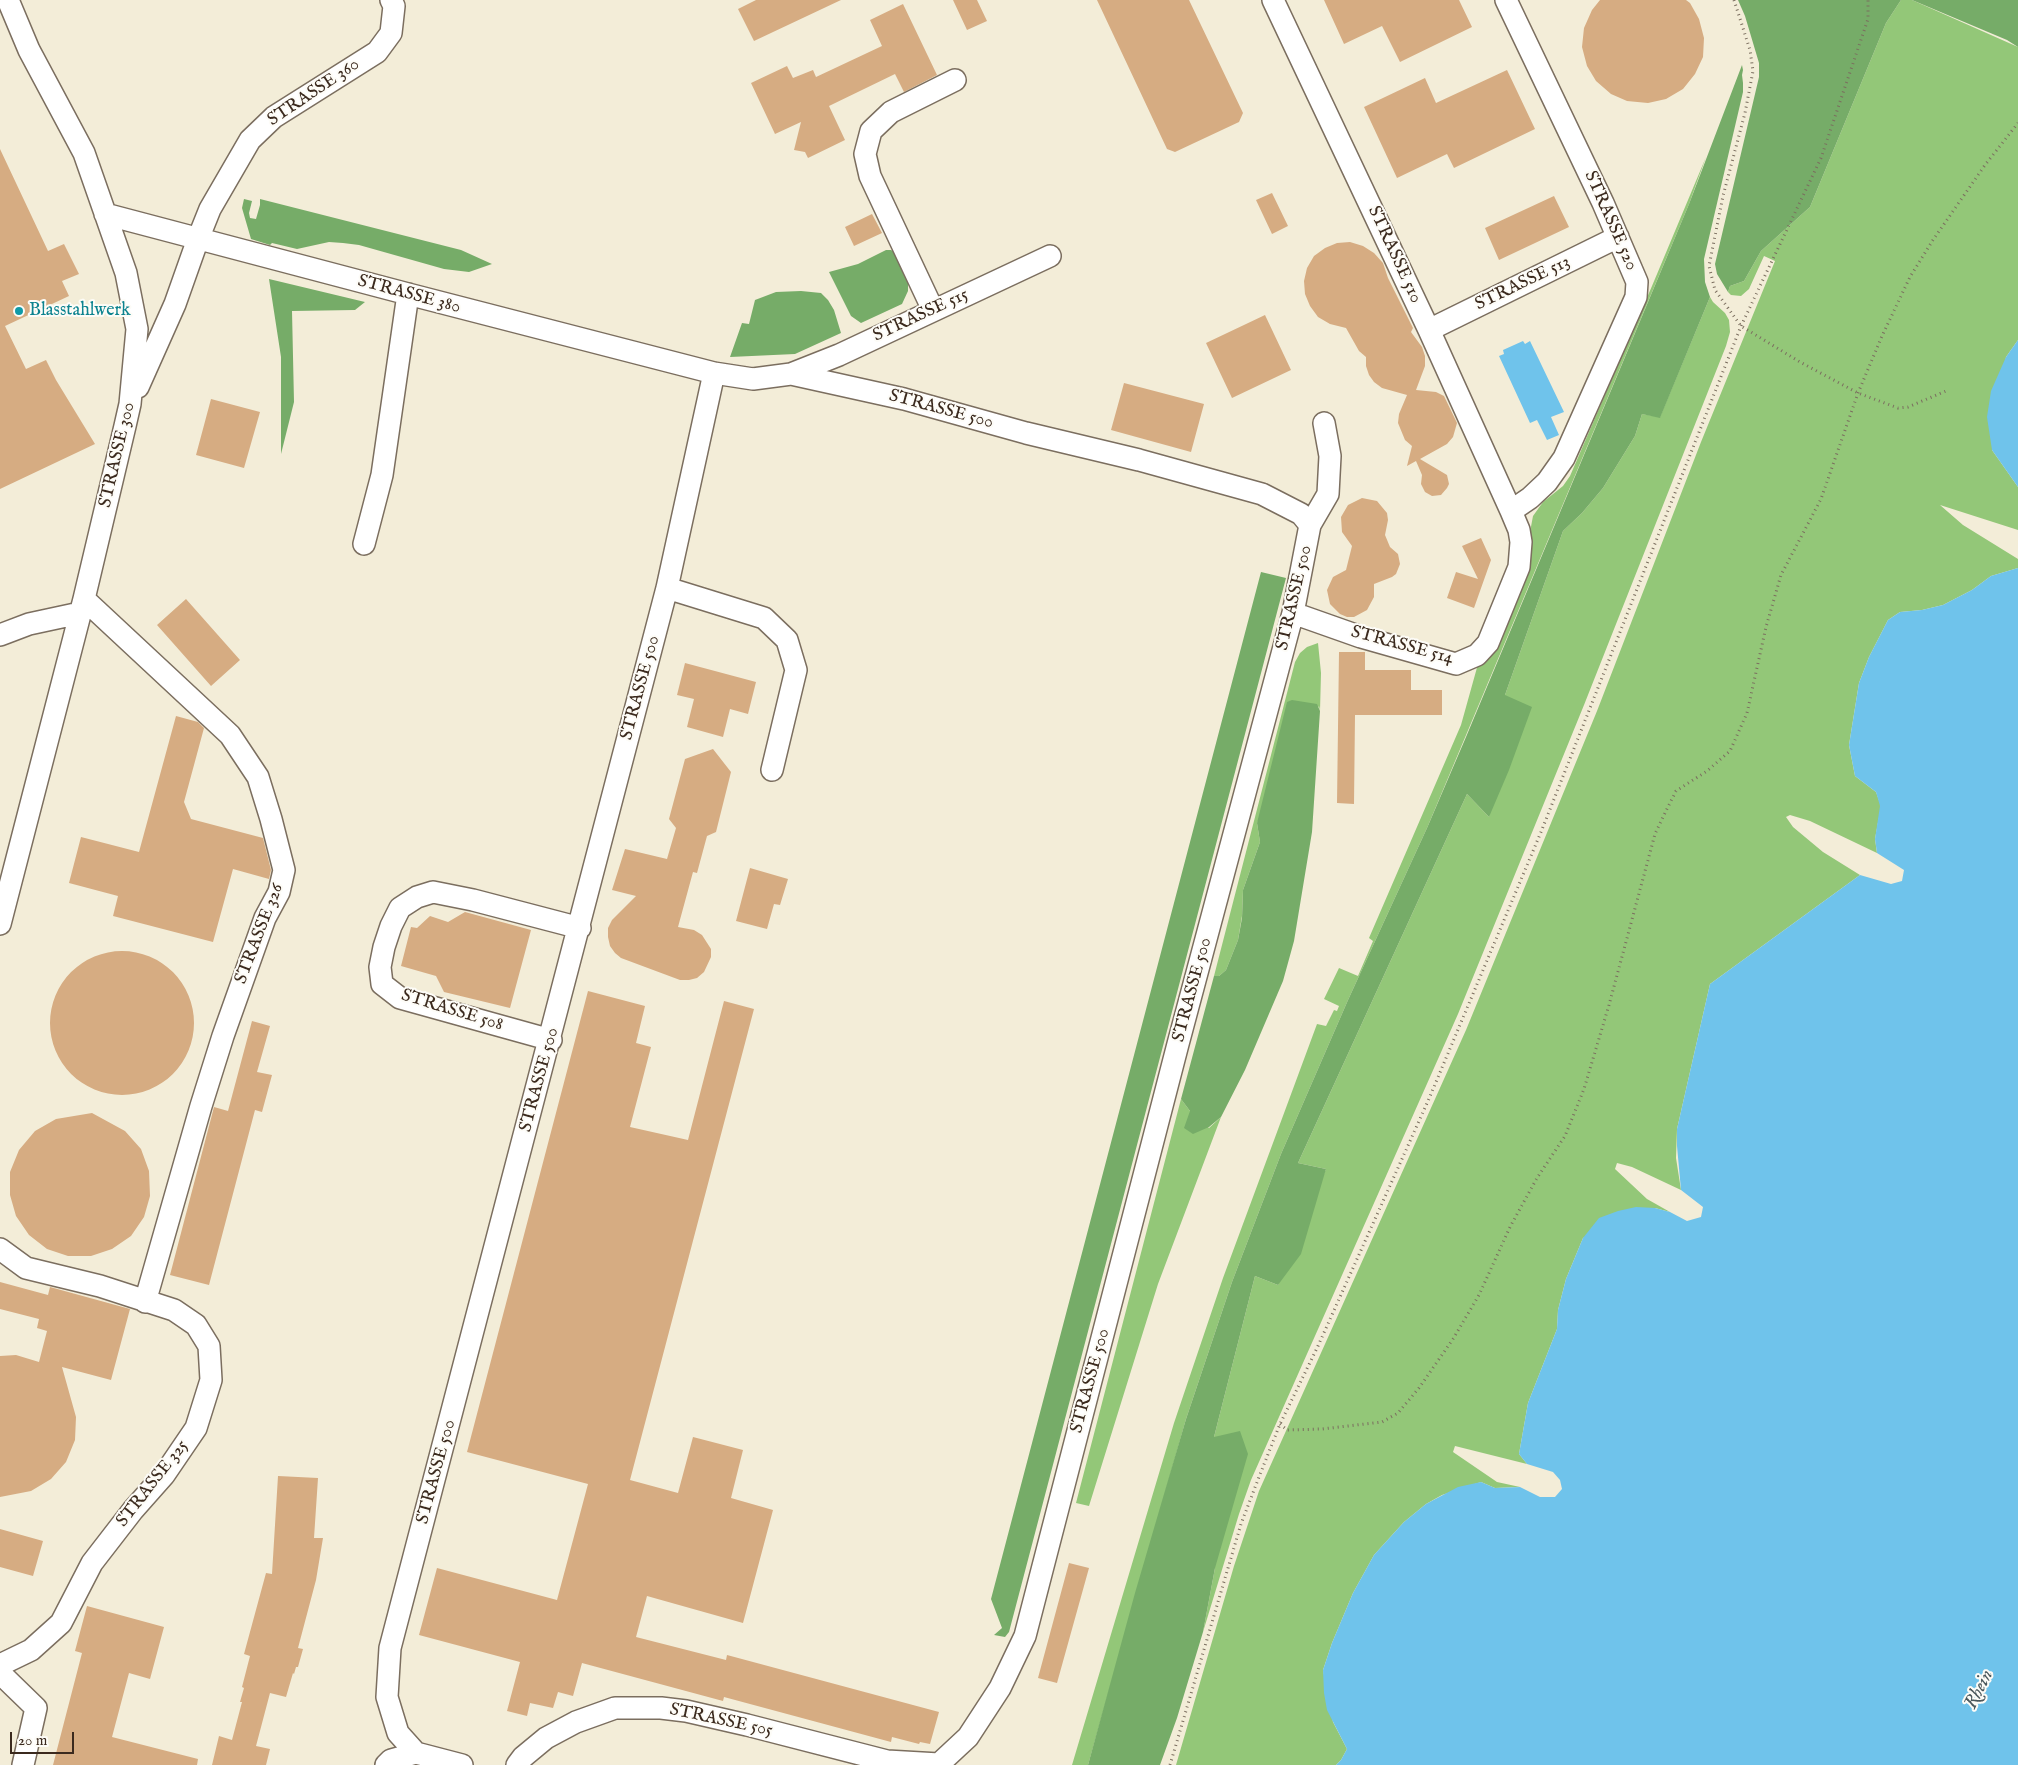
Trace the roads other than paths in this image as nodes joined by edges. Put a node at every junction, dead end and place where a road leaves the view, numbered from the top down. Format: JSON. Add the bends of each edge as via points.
{"nodes":[{"id":1,"x":8,"y":0,"type":"edge"},
{"id":2,"x":391,"y":0,"type":"edge"},
{"id":3,"x":1273,"y":0,"type":"edge"},
{"id":4,"x":1506,"y":0,"type":"edge"},
{"id":5,"x":955,"y":80,"type":"dead end"},
{"id":6,"x":105,"y":214,"type":"junction"},
{"id":7,"x":1618,"y":237,"type":"junction"},
{"id":8,"x":198,"y":239,"type":"junction"},
{"id":9,"x":1050,"y":256,"type":"dead end"},
{"id":10,"x":408,"y":294,"type":"junction"},
{"id":11,"x":933,"y":310,"type":"junction"},
{"id":12,"x":1429,"y":330,"type":"junction"},
{"id":13,"x":714,"y":373,"type":"junction"},
{"id":14,"x":791,"y":374,"type":"junction"},
{"id":15,"x":130,"y":404,"type":"junction"},
{"id":16,"x":1324,"y":423,"type":"dead end"},
{"id":17,"x":1511,"y":511,"type":"junction"},
{"id":18,"x":1310,"y":525,"type":"junction"},
{"id":19,"x":364,"y":544,"type":"dead end"},
{"id":20,"x":668,"y":588,"type":"junction"},
{"id":21,"x":82,"y":606,"type":"junction"},
{"id":22,"x":1294,"y":613,"type":"junction"},
{"id":23,"x":0,"y":635,"type":"edge"},
{"id":24,"x":772,"y":770,"type":"dead end"},
{"id":25,"x":0,"y":924,"type":"edge"},
{"id":26,"x":580,"y":928,"type":"junction"},
{"id":27,"x":551,"y":1040,"type":"junction"},
{"id":28,"x":0,"y":1249,"type":"edge"},
{"id":29,"x":145,"y":1302,"type":"junction"},
{"id":30,"x":0,"y":1665,"type":"edge"},
{"id":31,"x":0,"y":1673,"type":"edge"},
{"id":32,"x":416,"y":1753,"type":"junction"},
{"id":33,"x":23,"y":1765,"type":"edge"},
{"id":34,"x":386,"y":1765,"type":"edge"},
{"id":35,"x":462,"y":1765,"type":"edge"},
{"id":36,"x":517,"y":1765,"type":"edge"},
{"id":37,"x":939,"y":1765,"type":"edge"}],
"edges":[{"from":1,"to":6,"type":"street","name":"STRASSE 300","via":[[29,50],[84,154]]},
{"from":2,"to":8,"type":"street","name":"STRASSE 360","via":[[394,6],[391,33],[377,52],[274,116],[250,140],[210,209]]},
{"from":3,"to":12,"type":"street","name":"STRASSE 510"},
{"from":4,"to":7,"type":"street","name":"STRASSE 520"},
{"from":5,"to":11,"type":"street","via":[[891,112],[871,131],[865,154],[870,176]]},
{"from":6,"to":8,"type":"street","name":"STRASSE 380"},
{"from":6,"to":15,"type":"street","name":"STRASSE 300","via":[[126,273],[137,329]]},
{"from":7,"to":12,"type":"street","name":"STRASSE 513"},
{"from":7,"to":17,"type":"street","name":"STRASSE 520","via":[[1638,282],[1636,297],[1564,458],[1547,482]]},
{"from":8,"to":10,"type":"street","name":"STRASSE 380"},
{"from":8,"to":15,"type":"street","name":"STRASSE 360","via":[[175,304]]},
{"from":9,"to":11,"type":"street","name":"STRASSE 515"},
{"from":10,"to":13,"type":"street","name":"STRASSE 380"},
{"from":10,"to":19,"type":"street","via":[[382,474]]},
{"from":11,"to":14,"type":"street","name":"STRASSE 515"},
{"from":12,"to":17,"type":"street","name":"STRASSE 510"},
{"from":13,"to":14,"type":"street","name":"STRASSE 500","via":[[753,379]]},
{"from":13,"to":20,"type":"street","name":"STRASSE 500"},
{"from":14,"to":18,"type":"street","name":"STRASSE 500","via":[[904,399],[1262,494],[1301,514]]},
{"from":15,"to":21,"type":"street","name":"STRASSE 300"},
{"from":16,"to":18,"type":"street","via":[[1330,456],[1328,494]]},
{"from":17,"to":22,"type":"street","name":"STRASSE 514","via":[[1521,542],[1519,566],[1488,643],[1477,655],[1456,664],[1361,637]]},
{"from":18,"to":22,"type":"street","name":"STRASSE 500"},
{"from":20,"to":24,"type":"street","via":[[764,618],[787,640],[796,670]]},
{"from":20,"to":26,"type":"street","name":"STRASSE 500"},
{"from":21,"to":23,"type":"street"},
{"from":21,"to":25,"type":"street","name":"STRASSE 300"},
{"from":21,"to":29,"type":"street","name":"STRASSE 326","via":[[230,735],[258,777],[284,870],[279,892],[265,918],[218,1053]]},
{"from":22,"to":37,"type":"street","name":"STRASSE 500","via":[[1025,1636],[1000,1688],[968,1736]]},
{"from":26,"to":27,"type":"street","name":"STRASSE 500"},
{"from":26,"to":27,"type":"street","name":"STRASSE 508","via":[[432,892],[400,908],[384,948],[380,967],[382,984],[400,998]]},
{"from":27,"to":32,"type":"street","name":"STRASSE 500","via":[[390,1648],[387,1697],[398,1733]]},
{"from":28,"to":29,"type":"street","name":"STRASSE 325","via":[[26,1268],[100,1286]]},
{"from":29,"to":30,"type":"street","name":"STRASSE 325","via":[[174,1310],[196,1325],[209,1346],[211,1380],[196,1428],[164,1475],[92,1563],[61,1624],[31,1650]]},
{"from":31,"to":33,"type":"street","via":[[36,1708]]},
{"from":32,"to":34,"type":"street","via":[[390,1760]]},
{"from":32,"to":35,"type":"street"},
{"from":36,"to":37,"type":"street","name":"STRASSE 505","via":[[546,1738],[576,1722],[615,1708],[661,1708],[747,1725],[887,1761]]}]}
